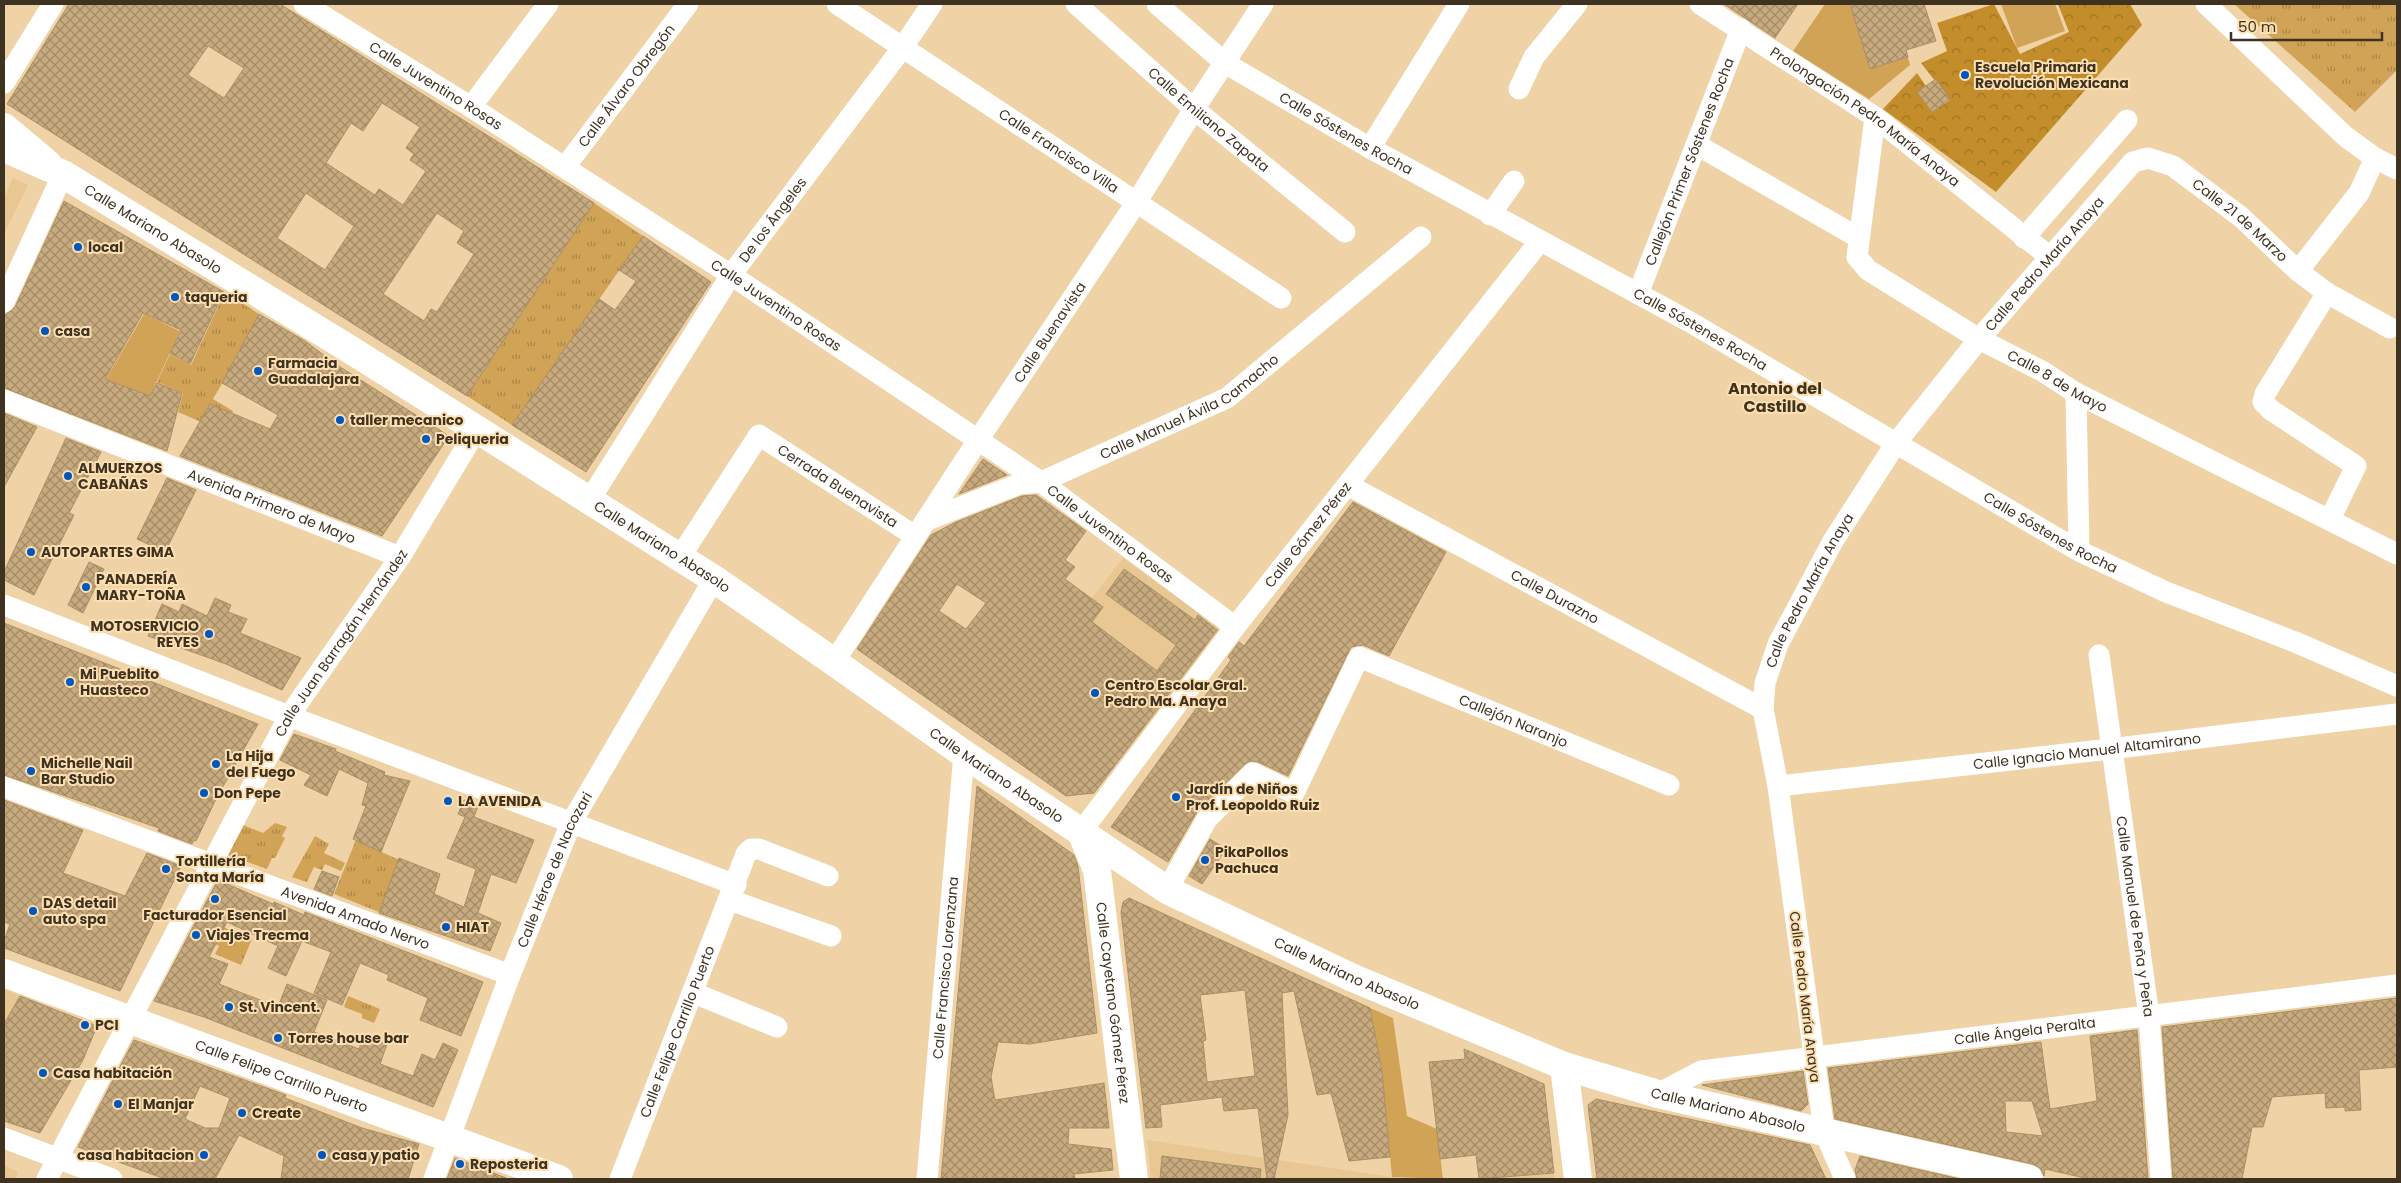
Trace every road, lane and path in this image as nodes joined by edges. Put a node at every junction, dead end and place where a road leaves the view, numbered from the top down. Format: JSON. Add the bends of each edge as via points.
{"nodes":[{"id":1,"x":53,"y":4,"type":"edge"},
{"id":2,"x":304,"y":4,"type":"edge"},
{"id":3,"x":548,"y":4,"type":"edge"},
{"id":4,"x":688,"y":4,"type":"edge"},
{"id":5,"x":837,"y":4,"type":"edge"},
{"id":6,"x":932,"y":4,"type":"edge"},
{"id":7,"x":1076,"y":4,"type":"edge"},
{"id":8,"x":1157,"y":4,"type":"edge"},
{"id":9,"x":1264,"y":4,"type":"edge"},
{"id":10,"x":1458,"y":4,"type":"edge"},
{"id":11,"x":1577,"y":4,"type":"edge"},
{"id":12,"x":1700,"y":4,"type":"edge"},
{"id":13,"x":2206,"y":4,"type":"edge"},
{"id":14,"x":1741,"y":29,"type":"junction"},
{"id":15,"x":903,"y":47,"type":"junction"},
{"id":16,"x":1225,"y":63,"type":"junction"},
{"id":17,"x":4,"y":83,"type":"edge"},
{"id":18,"x":1519,"y":89,"type":"dead end"},
{"id":19,"x":471,"y":107,"type":"junction"},
{"id":20,"x":1194,"y":109,"type":"junction"},
{"id":21,"x":1875,"y":117,"type":"junction"},
{"id":22,"x":2127,"y":120,"type":"dead end"},
{"id":23,"x":4,"y":127,"type":"edge"},
{"id":24,"x":1697,"y":145,"type":"junction"},
{"id":25,"x":4,"y":148,"type":"edge"},
{"id":26,"x":1370,"y":148,"type":"junction"},
{"id":27,"x":2148,"y":158,"type":"joint"},
{"id":28,"x":2375,"y":158,"type":"junction"},
{"id":29,"x":565,"y":168,"type":"junction"},
{"id":30,"x":2397,"y":169,"type":"edge"},
{"id":31,"x":59,"y":172,"type":"junction"},
{"id":32,"x":1514,"y":181,"type":"dead end"},
{"id":33,"x":1136,"y":203,"type":"junction"},
{"id":34,"x":1490,"y":215,"type":"junction"},
{"id":35,"x":1345,"y":232,"type":"dead end"},
{"id":36,"x":1421,"y":237,"type":"dead end"},
{"id":37,"x":1859,"y":238,"type":"junction"},
{"id":38,"x":2024,"y":238,"type":"junction"},
{"id":39,"x":1540,"y":241,"type":"junction"},
{"id":40,"x":2051,"y":258,"type":"junction"},
{"id":41,"x":2298,"y":271,"type":"junction"},
{"id":42,"x":731,"y":275,"type":"junction"},
{"id":43,"x":2327,"y":293,"type":"junction"},
{"id":44,"x":1638,"y":294,"type":"junction"},
{"id":45,"x":1281,"y":298,"type":"dead end"},
{"id":46,"x":4,"y":302,"type":"edge"},
{"id":47,"x":2390,"y":328,"type":"dead end"},
{"id":48,"x":1979,"y":339,"type":"junction"},
{"id":49,"x":2076,"y":393,"type":"junction"},
{"id":50,"x":4,"y":400,"type":"edge"},
{"id":51,"x":477,"y":429,"type":"junction"},
{"id":52,"x":978,"y":440,"type":"junction"},
{"id":53,"x":1896,"y":443,"type":"junction"},
{"id":54,"x":1041,"y":482,"type":"junction"},
{"id":55,"x":1348,"y":485,"type":"junction"},
{"id":56,"x":589,"y":501,"type":"junction"},
{"id":57,"x":2330,"y":519,"type":"junction"},
{"id":58,"x":920,"y":529,"type":"junction"},
{"id":59,"x":2079,"y":551,"type":"junction"},
{"id":60,"x":2397,"y":554,"type":"edge"},
{"id":61,"x":400,"y":557,"type":"junction"},
{"id":62,"x":680,"y":558,"type":"junction"},
{"id":63,"x":714,"y":579,"type":"junction"},
{"id":64,"x":4,"y":605,"type":"edge"},
{"id":65,"x":1235,"y":627,"type":"junction"},
{"id":66,"x":2099,"y":655,"type":"dead end"},
{"id":67,"x":834,"y":662,"type":"junction"},
{"id":68,"x":2397,"y":686,"type":"edge"},
{"id":69,"x":1762,"y":709,"type":"junction"},
{"id":70,"x":2397,"y":714,"type":"edge"},
{"id":71,"x":289,"y":716,"type":"junction"},
{"id":72,"x":2110,"y":749,"type":"junction"},
{"id":73,"x":964,"y":754,"type":"junction"},
{"id":74,"x":1668,"y":785,"type":"dead end"},
{"id":75,"x":1778,"y":786,"type":"junction"},
{"id":76,"x":4,"y":787,"type":"edge"},
{"id":77,"x":571,"y":823,"type":"junction"},
{"id":78,"x":1080,"y":832,"type":"junction"},
{"id":79,"x":213,"y":864,"type":"junction"},
{"id":80,"x":828,"y":876,"type":"dead end"},
{"id":81,"x":1167,"y":890,"type":"junction"},
{"id":82,"x":733,"y":892,"type":"junction"},
{"id":83,"x":831,"y":936,"type":"dead end"},
{"id":84,"x":4,"y":973,"type":"edge"},
{"id":85,"x":510,"y":975,"type":"junction"},
{"id":86,"x":2397,"y":985,"type":"edge"},
{"id":87,"x":694,"y":993,"type":"junction"},
{"id":88,"x":2149,"y":1016,"type":"junction"},
{"id":89,"x":131,"y":1020,"type":"junction"},
{"id":90,"x":777,"y":1027,"type":"dead end"},
{"id":91,"x":1812,"y":1056,"type":"junction"},
{"id":92,"x":1564,"y":1066,"type":"junction"},
{"id":93,"x":1658,"y":1094,"type":"junction"},
{"id":94,"x":1824,"y":1131,"type":"junction"},
{"id":95,"x":4,"y":1138,"type":"edge"},
{"id":96,"x":449,"y":1139,"type":"junction"},
{"id":97,"x":58,"y":1158,"type":"junction"},
{"id":98,"x":47,"y":1179,"type":"edge"},
{"id":99,"x":112,"y":1179,"type":"edge"},
{"id":100,"x":434,"y":1179,"type":"edge"},
{"id":101,"x":558,"y":1179,"type":"edge"},
{"id":102,"x":620,"y":1179,"type":"edge"},
{"id":103,"x":927,"y":1179,"type":"edge"},
{"id":104,"x":1134,"y":1179,"type":"edge"},
{"id":105,"x":1578,"y":1179,"type":"edge"},
{"id":106,"x":1845,"y":1179,"type":"edge"},
{"id":107,"x":2029,"y":1179,"type":"edge"},
{"id":108,"x":2161,"y":1179,"type":"edge"}],
"edges":[{"from":1,"to":17,"type":"street"},
{"from":2,"to":19,"type":"street","name":"Calle Juventino Rosas"},
{"from":3,"to":19,"type":"street"},
{"from":4,"to":29,"type":"street","name":"Calle Álvaro Obregón"},
{"from":5,"to":15,"type":"street","name":"Calle Francisco Villa"},
{"from":6,"to":15,"type":"street","name":"De los Ángeles"},
{"from":7,"to":20,"type":"street","name":"Calle Emiliano Zapata"},
{"from":8,"to":16,"type":"street","name":"Calle Sóstenes Rocha"},
{"from":9,"to":16,"type":"street","name":"Calle Buenavista"},
{"from":10,"to":26,"type":"street"},
{"from":11,"to":18,"type":"street","via":[[1534,57]]},
{"from":12,"to":14,"type":"street","name":"Prolongación Pedro María Anaya"},
{"from":13,"to":28,"type":"street","via":[[2346,137]]},
{"from":14,"to":21,"type":"street","name":"Prolongación Pedro María Anaya"},
{"from":14,"to":24,"type":"street","name":"Callejón Primer Sóstenes Rocha"},
{"from":15,"to":33,"type":"street","name":"Calle Francisco Villa"},
{"from":15,"to":42,"type":"street","name":"De los Ángeles"},
{"from":16,"to":20,"type":"street","name":"Calle Buenavista"},
{"from":16,"to":26,"type":"street","name":"Calle Sóstenes Rocha"},
{"from":19,"to":29,"type":"street","name":"Calle Juventino Rosas"},
{"from":20,"to":33,"type":"street","name":"Calle Buenavista"},
{"from":20,"to":35,"type":"street","name":"Calle Emiliano Zapata"},
{"from":21,"to":37,"type":"street","name":"Calle 8 de Mayo"},
{"from":21,"to":38,"type":"street","name":"Prolongación Pedro María Anaya"},
{"from":22,"to":38,"type":"street"},
{"from":23,"to":31,"type":"main road","name":"Calle Mariano Abasolo"},
{"from":24,"to":37,"type":"street"},
{"from":24,"to":44,"type":"street","name":"Callejón Primer Sóstenes Rocha"},
{"from":25,"to":31,"type":"main road","name":"Calle Mariano Abasolo"},
{"from":26,"to":34,"type":"street","name":"Calle Sóstenes Rocha"},
{"from":27,"to":40,"type":"street","name":"Calle Pedro María Anaya","via":[[2133,162]]},
{"from":27,"to":41,"type":"street","name":"Calle 21 de Marzo","via":[[2173,166],[2241,217]]},
{"from":28,"to":30,"type":"street"},
{"from":28,"to":41,"type":"street","via":[[2359,193]]},
{"from":29,"to":42,"type":"street","name":"Calle Juventino Rosas"},
{"from":31,"to":46,"type":"street"},
{"from":31,"to":51,"type":"main road","name":"Calle Mariano Abasolo"},
{"from":32,"to":34,"type":"street"},
{"from":33,"to":45,"type":"street","name":"Calle Francisco Villa"},
{"from":33,"to":52,"type":"street","name":"Calle Buenavista"},
{"from":34,"to":39,"type":"street","name":"Calle Sóstenes Rocha"},
{"from":36,"to":54,"type":"street","name":"Calle Manuel Ávila Camacho","via":[[1227,398]]},
{"from":37,"to":48,"type":"street","name":"Calle 8 de Mayo","via":[[1857,257],[1868,270]]},
{"from":38,"to":40,"type":"street","name":"Prolongación Pedro María Anaya"},
{"from":39,"to":44,"type":"street","name":"Calle Sóstenes Rocha"},
{"from":39,"to":55,"type":"street","name":"Calle Gómez Pérez"},
{"from":40,"to":48,"type":"street","name":"Calle Pedro María Anaya"},
{"from":41,"to":43,"type":"street","name":"Calle 21 de Marzo"},
{"from":42,"to":52,"type":"street","name":"Calle Juventino Rosas"},
{"from":42,"to":56,"type":"street","name":"De los Ángeles"},
{"from":43,"to":47,"type":"street","name":"Calle 21 de Marzo"},
{"from":43,"to":57,"type":"street","via":[[2263,402],[2356,466]]},
{"from":44,"to":53,"type":"street","name":"Calle Sóstenes Rocha"},
{"from":48,"to":49,"type":"street","name":"Calle 8 de Mayo","via":[[2042,371]]},
{"from":48,"to":53,"type":"street","name":"Calle Pedro María Anaya"},
{"from":49,"to":57,"type":"street","name":"Calle 8 de Mayo"},
{"from":49,"to":59,"type":"street"},
{"from":50,"to":61,"type":"street","name":"Avenida Primero de Mayo"},
{"from":51,"to":56,"type":"main road","name":"Calle Mariano Abasolo"},
{"from":51,"to":61,"type":"street","name":"Calle Juan Barragán Hernández"},
{"from":52,"to":54,"type":"street","name":"Calle Juventino Rosas"},
{"from":52,"to":58,"type":"street","name":"Calle Buenavista"},
{"from":53,"to":59,"type":"street","name":"Calle Sóstenes Rocha"},
{"from":53,"to":69,"type":"street","name":"Calle Pedro María Anaya","via":[[1833,541],[1778,644],[1765,683]]},
{"from":54,"to":58,"type":"street","name":"Calle Manuel Ávila Camacho","via":[[1019,484]]},
{"from":54,"to":65,"type":"street","name":"Calle Juventino Rosas"},
{"from":55,"to":65,"type":"street","name":"Calle Gómez Pérez"},
{"from":55,"to":69,"type":"street","name":"Calle Durazno"},
{"from":56,"to":62,"type":"main road","name":"Calle Mariano Abasolo"},
{"from":57,"to":60,"type":"street","name":"Calle 8 de Mayo"},
{"from":58,"to":62,"type":"street","name":"Cerrada Buenavista","via":[[759,435]]},
{"from":58,"to":67,"type":"street","name":"Calle Buenavista"},
{"from":59,"to":68,"type":"street","name":"Calle Sóstenes Rocha","via":[[2166,592]]},
{"from":61,"to":71,"type":"street","name":"Calle Juan Barragán Hernández"},
{"from":62,"to":63,"type":"main road","name":"Calle Mariano Abasolo"},
{"from":63,"to":67,"type":"main road","name":"Calle Mariano Abasolo"},
{"from":63,"to":77,"type":"street","name":"Calle Héroe de Nacozari"},
{"from":64,"to":71,"type":"street"},
{"from":65,"to":78,"type":"street","name":"Calle Gómez Pérez"},
{"from":66,"to":72,"type":"street","name":"Calle Manuel de Peña y Peña"},
{"from":67,"to":73,"type":"main road","name":"Calle Mariano Abasolo"},
{"from":69,"to":75,"type":"street","name":"Calle Pedro María Anaya"},
{"from":70,"to":72,"type":"street","name":"Calle Ignacio Manuel Altamirano"},
{"from":71,"to":77,"type":"street"},
{"from":71,"to":79,"type":"street","name":"Calle Juan Barragán Hernández"},
{"from":72,"to":75,"type":"street","name":"Calle Ignacio Manuel Altamirano"},
{"from":72,"to":88,"type":"street","name":"Calle Manuel de Peña y Peña"},
{"from":73,"to":78,"type":"main road","name":"Calle Mariano Abasolo"},
{"from":73,"to":103,"type":"street","name":"Calle Francisco Lorenzana"},
{"from":74,"to":81,"type":"street","name":"Callejón Naranjo","via":[[1359,657],[1294,793],[1253,773],[1207,819]]},
{"from":75,"to":91,"type":"street","name":"Calle Pedro María Anaya"},
{"from":76,"to":79,"type":"street","name":"Avenida Amado Nervo"},
{"from":77,"to":82,"type":"street"},
{"from":77,"to":85,"type":"street","name":"Calle Héroe de Nacozari"},
{"from":78,"to":81,"type":"main road","name":"Calle Mariano Abasolo"},
{"from":78,"to":104,"type":"main road","name":"Calle Cayetano Gómez Pérez","via":[[1097,870]]},
{"from":79,"to":85,"type":"street","name":"Avenida Amado Nervo"},
{"from":79,"to":89,"type":"street","name":"Calle Juan Barragán Hernández"},
{"from":80,"to":82,"type":"street","name":"Calle Felipe Carrillo Puerto","via":[[751,849],[746,854]]},
{"from":81,"to":92,"type":"main road","name":"Calle Mariano Abasolo","via":[[1353,978]]},
{"from":82,"to":83,"type":"street"},
{"from":82,"to":87,"type":"street","name":"Calle Felipe Carrillo Puerto"},
{"from":84,"to":89,"type":"main road","name":"Calle Felipe Carrillo Puerto"},
{"from":85,"to":96,"type":"street","name":"Calle Héroe de Nacozari"},
{"from":86,"to":88,"type":"street","name":"Calle Ángela Peralta"},
{"from":87,"to":90,"type":"street"},
{"from":87,"to":102,"type":"street","name":"Calle Felipe Carrillo Puerto"},
{"from":88,"to":91,"type":"street","name":"Calle Ángela Peralta"},
{"from":88,"to":108,"type":"street","name":"Calle Manuel de Peña y Peña"},
{"from":89,"to":96,"type":"main road","name":"Calle Felipe Carrillo Puerto"},
{"from":89,"to":97,"type":"street","name":"Calle Juan Barragán Hernández"},
{"from":91,"to":93,"type":"street","name":"Calle Ángela Peralta","via":[[1701,1071]]},
{"from":91,"to":94,"type":"street","name":"Calle Pedro María Anaya"},
{"from":92,"to":93,"type":"main road","name":"Calle Mariano Abasolo"},
{"from":92,"to":105,"type":"main road"},
{"from":93,"to":94,"type":"main road","name":"Calle Mariano Abasolo"},
{"from":94,"to":106,"type":"street","name":"Calle Pedro María Anaya"},
{"from":94,"to":107,"type":"main road","name":"Calle Mariano Abasolo"},
{"from":95,"to":97,"type":"street"},
{"from":96,"to":100,"type":"street","name":"Calle Héroe de Nacozari"},
{"from":96,"to":101,"type":"main road","name":"Calle Felipe Carrillo Puerto"},
{"from":97,"to":98,"type":"street","name":"Calle Juan Barragán Hernández"},
{"from":97,"to":99,"type":"street"}]}
